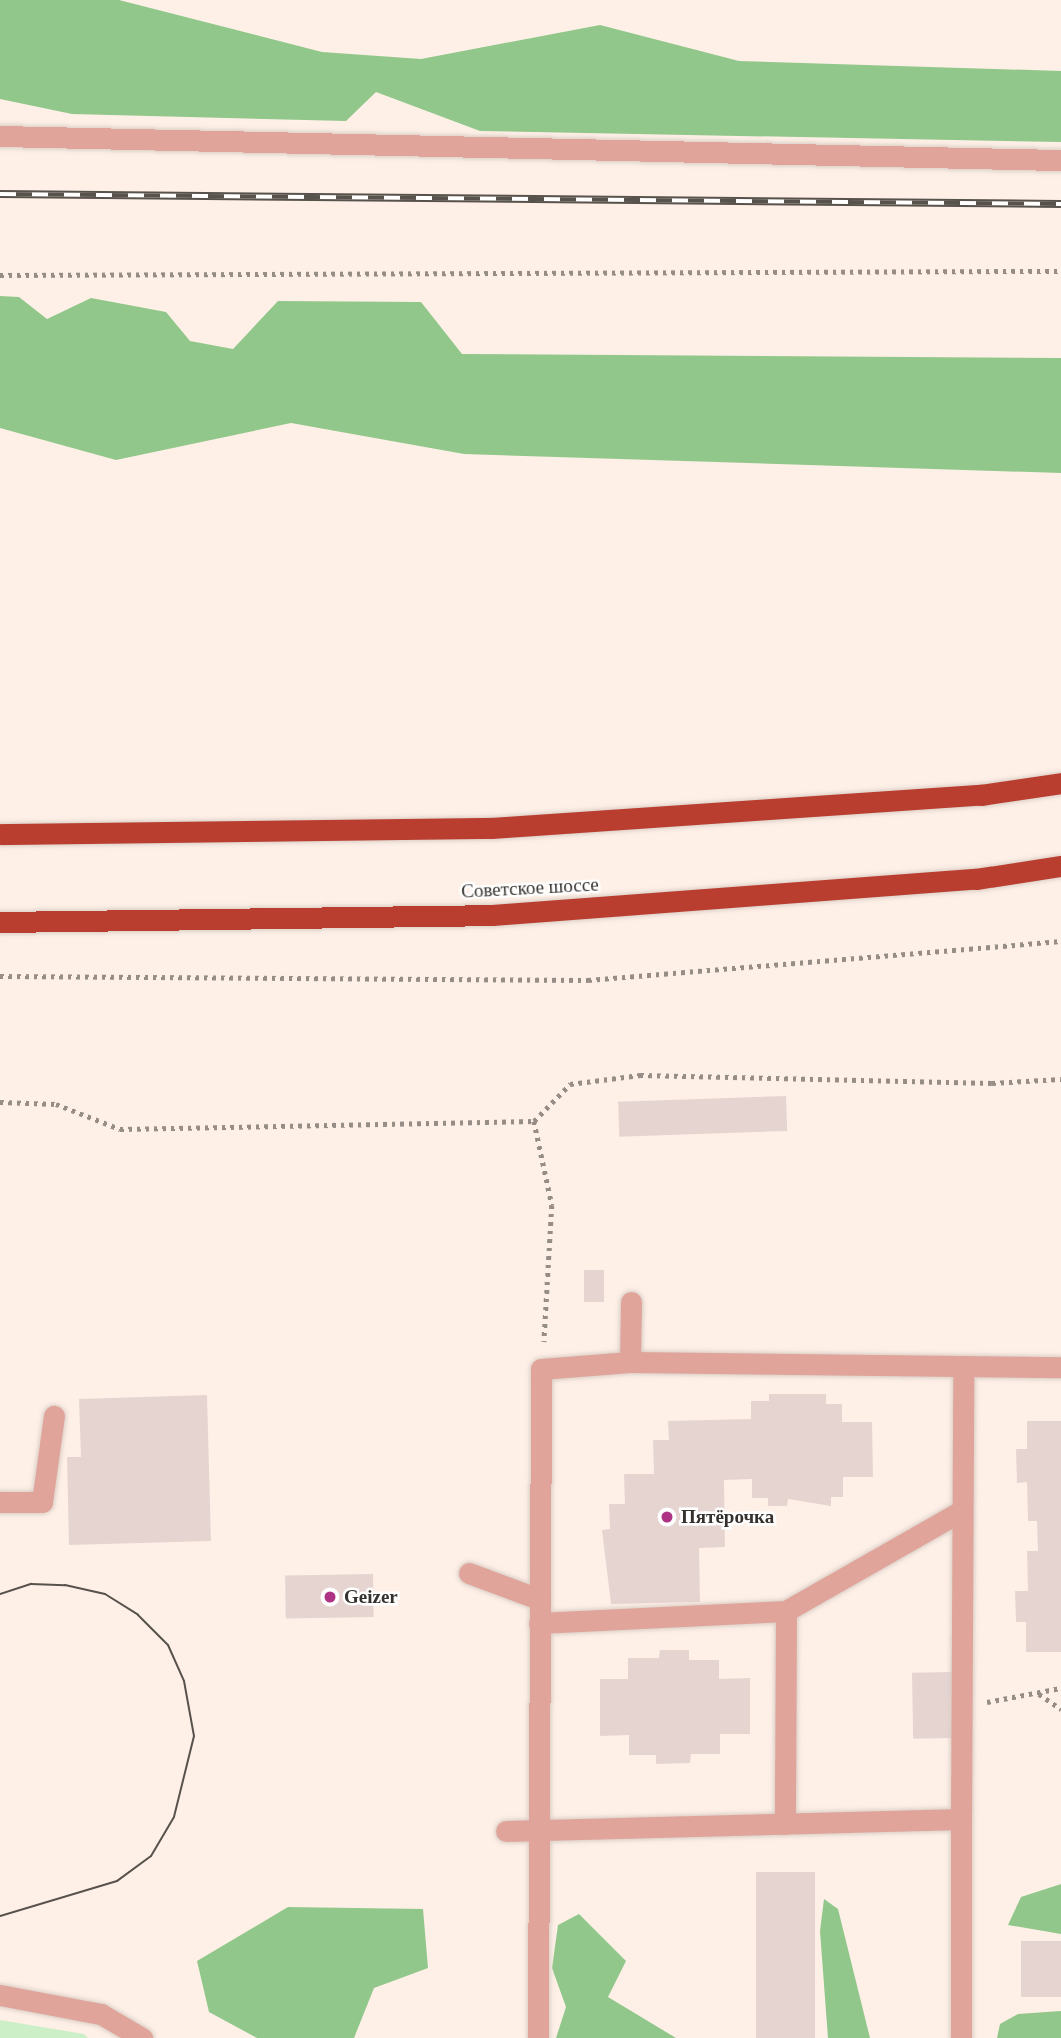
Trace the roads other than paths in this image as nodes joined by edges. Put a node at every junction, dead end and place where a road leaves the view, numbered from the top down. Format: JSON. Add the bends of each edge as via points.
{"nodes":[{"id":1,"x":0,"y":136,"type":"edge"},
{"id":2,"x":1061,"y":160,"type":"edge"},
{"id":3,"x":1061,"y":783,"type":"edge"},
{"id":4,"x":0,"y":834,"type":"edge"},
{"id":5,"x":1061,"y":866,"type":"edge"},
{"id":6,"x":0,"y":922,"type":"edge"},
{"id":7,"x":631,"y":1302,"type":"dead end"},
{"id":8,"x":630,"y":1362,"type":"junction"},
{"id":9,"x":1061,"y":1367,"type":"edge"},
{"id":10,"x":963,"y":1369,"type":"junction"},
{"id":11,"x":54,"y":1416,"type":"dead end"},
{"id":12,"x":0,"y":1502,"type":"edge"},
{"id":13,"x":961,"y":1511,"type":"junction"},
{"id":14,"x":469,"y":1573,"type":"dead end"},
{"id":15,"x":539,"y":1599,"type":"junction"},
{"id":16,"x":786,"y":1611,"type":"junction"},
{"id":17,"x":539,"y":1623,"type":"junction"},
{"id":18,"x":961,"y":1819,"type":"junction"},
{"id":19,"x":785,"y":1824,"type":"junction"},
{"id":20,"x":506,"y":1831,"type":"dead end"},
{"id":21,"x":538,"y":1831,"type":"junction"},
{"id":22,"x":0,"y":1995,"type":"edge"},
{"id":23,"x":101,"y":2014,"type":"junction"},
{"id":24,"x":113,"y":2038,"type":"edge"},
{"id":25,"x":142,"y":2038,"type":"edge"},
{"id":26,"x":538,"y":2038,"type":"edge"},
{"id":27,"x":961,"y":2038,"type":"edge"}],
"edges":[{"from":1,"to":2,"type":"street"},
{"from":3,"to":4,"type":"highway","via":[[981,795],[491,828]]},
{"from":5,"to":6,"type":"highway","name":"Советское шоссе","via":[[976,879],[492,915]]},
{"from":7,"to":8,"type":"street"},
{"from":8,"to":10,"type":"street"},
{"from":8,"to":15,"type":"street","via":[[541,1369]]},
{"from":9,"to":10,"type":"street"},
{"from":10,"to":13,"type":"street"},
{"from":11,"to":12,"type":"street","via":[[42,1502]]},
{"from":13,"to":16,"type":"street"},
{"from":13,"to":18,"type":"street"},
{"from":14,"to":15,"type":"street"},
{"from":15,"to":17,"type":"street"},
{"from":16,"to":17,"type":"street"},
{"from":16,"to":19,"type":"street"},
{"from":17,"to":21,"type":"street"},
{"from":18,"to":19,"type":"street"},
{"from":18,"to":27,"type":"street"},
{"from":19,"to":21,"type":"street"},
{"from":20,"to":21,"type":"street"},
{"from":21,"to":26,"type":"street"},
{"from":22,"to":23,"type":"street"},
{"from":23,"to":24,"type":"street"},
{"from":23,"to":25,"type":"street"}]}
